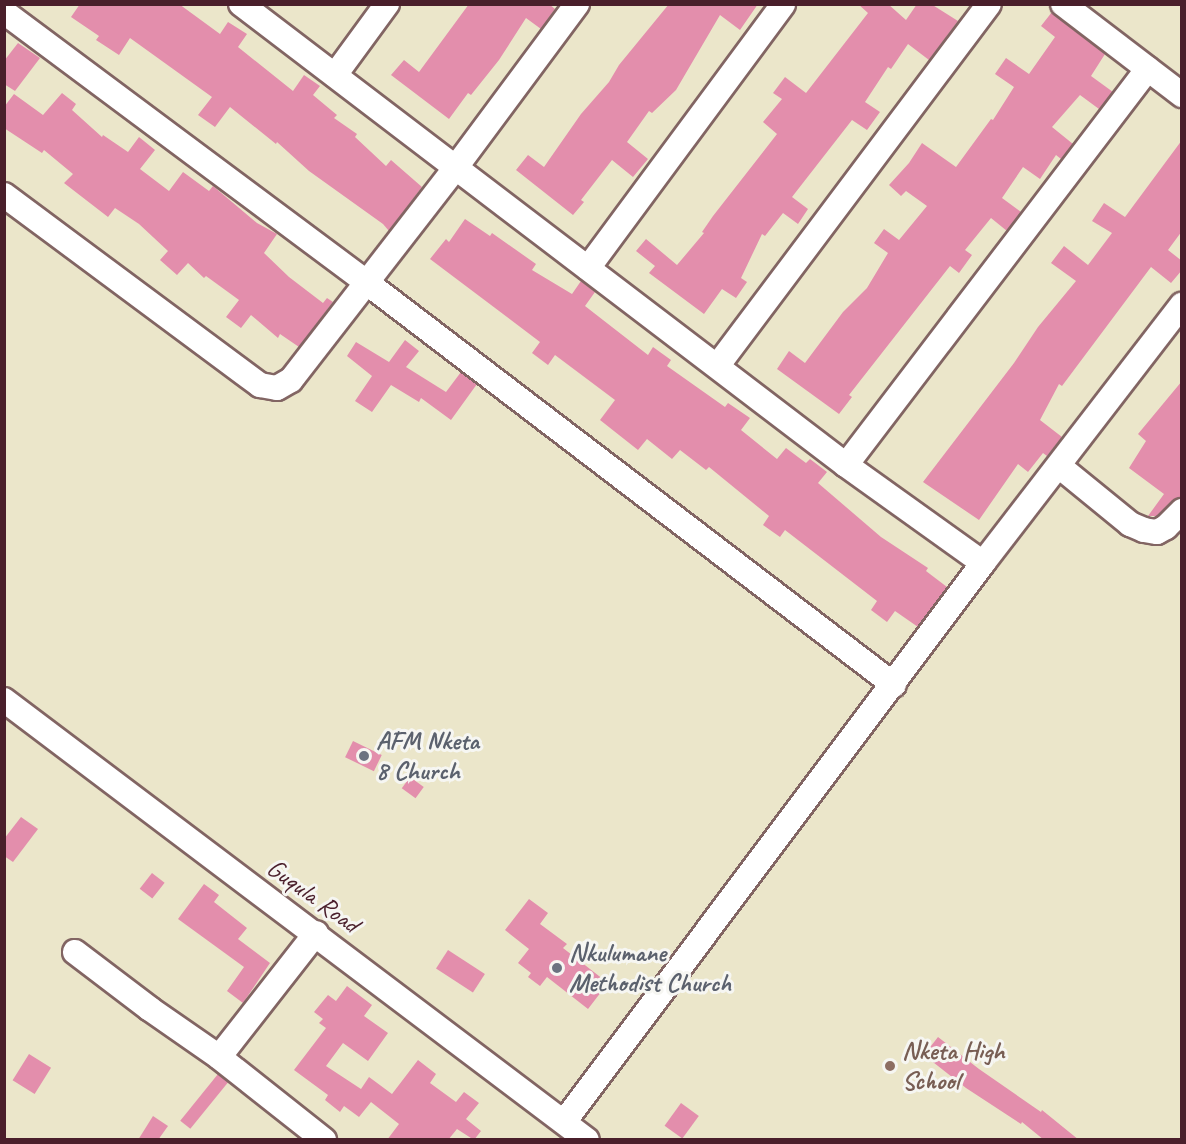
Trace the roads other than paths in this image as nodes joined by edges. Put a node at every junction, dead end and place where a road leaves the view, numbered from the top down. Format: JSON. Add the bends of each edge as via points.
{"nodes":[{"id":1,"x":241,"y":4,"type":"edge"},
{"id":2,"x":387,"y":4,"type":"edge"},
{"id":3,"x":577,"y":4,"type":"edge"},
{"id":4,"x":783,"y":4,"type":"edge"},
{"id":5,"x":989,"y":4,"type":"edge"},
{"id":6,"x":1063,"y":4,"type":"edge"},
{"id":7,"x":4,"y":12,"type":"edge"},
{"id":8,"x":1148,"y":69,"type":"junction"},
{"id":9,"x":335,"y":75,"type":"junction"},
{"id":10,"x":1182,"y":95,"type":"edge"},
{"id":11,"x":456,"y":167,"type":"junction"},
{"id":12,"x":4,"y":195,"type":"edge"},
{"id":13,"x":588,"y":267,"type":"junction"},
{"id":14,"x":366,"y":282,"type":"junction"},
{"id":15,"x":1182,"y":305,"type":"edge"},
{"id":16,"x":718,"y":365,"type":"junction"},
{"id":17,"x":846,"y":465,"type":"junction"},
{"id":18,"x":1059,"y":466,"type":"junction"},
{"id":19,"x":1182,"y":511,"type":"edge"},
{"id":20,"x":983,"y":564,"type":"junction"},
{"id":21,"x":894,"y":685,"type":"junction"},
{"id":22,"x":4,"y":700,"type":"edge"},
{"id":23,"x":316,"y":933,"type":"junction"},
{"id":24,"x":75,"y":952,"type":"dead end"},
{"id":25,"x":219,"y":1057,"type":"junction"},
{"id":26,"x":564,"y":1122,"type":"junction"},
{"id":27,"x":324,"y":1140,"type":"edge"},
{"id":28,"x":587,"y":1140,"type":"edge"}],
"edges":[{"from":1,"to":9,"type":"street"},
{"from":2,"to":9,"type":"street"},
{"from":3,"to":11,"type":"street"},
{"from":4,"to":13,"type":"street"},
{"from":5,"to":16,"type":"street"},
{"from":6,"to":8,"type":"street"},
{"from":7,"to":14,"type":"street"},
{"from":8,"to":10,"type":"street"},
{"from":8,"to":17,"type":"street"},
{"from":9,"to":11,"type":"street"},
{"from":11,"to":13,"type":"street"},
{"from":11,"to":14,"type":"street"},
{"from":12,"to":14,"type":"street","via":[[260,385],[270,388],[284,386],[291,380]]},
{"from":13,"to":16,"type":"street"},
{"from":14,"to":21,"type":"street"},
{"from":15,"to":18,"type":"street"},
{"from":16,"to":17,"type":"street"},
{"from":17,"to":20,"type":"street"},
{"from":18,"to":19,"type":"street","via":[[1130,525],[1144,531],[1157,532]]},
{"from":18,"to":20,"type":"street"},
{"from":20,"to":21,"type":"street"},
{"from":21,"to":26,"type":"street"},
{"from":22,"to":23,"type":"street","name":"Guqula Road"},
{"from":23,"to":25,"type":"street"},
{"from":23,"to":26,"type":"street","name":"Guqula Road"},
{"from":24,"to":25,"type":"street"},
{"from":25,"to":27,"type":"street"},
{"from":26,"to":28,"type":"street","name":"Guqula Road"}]}
